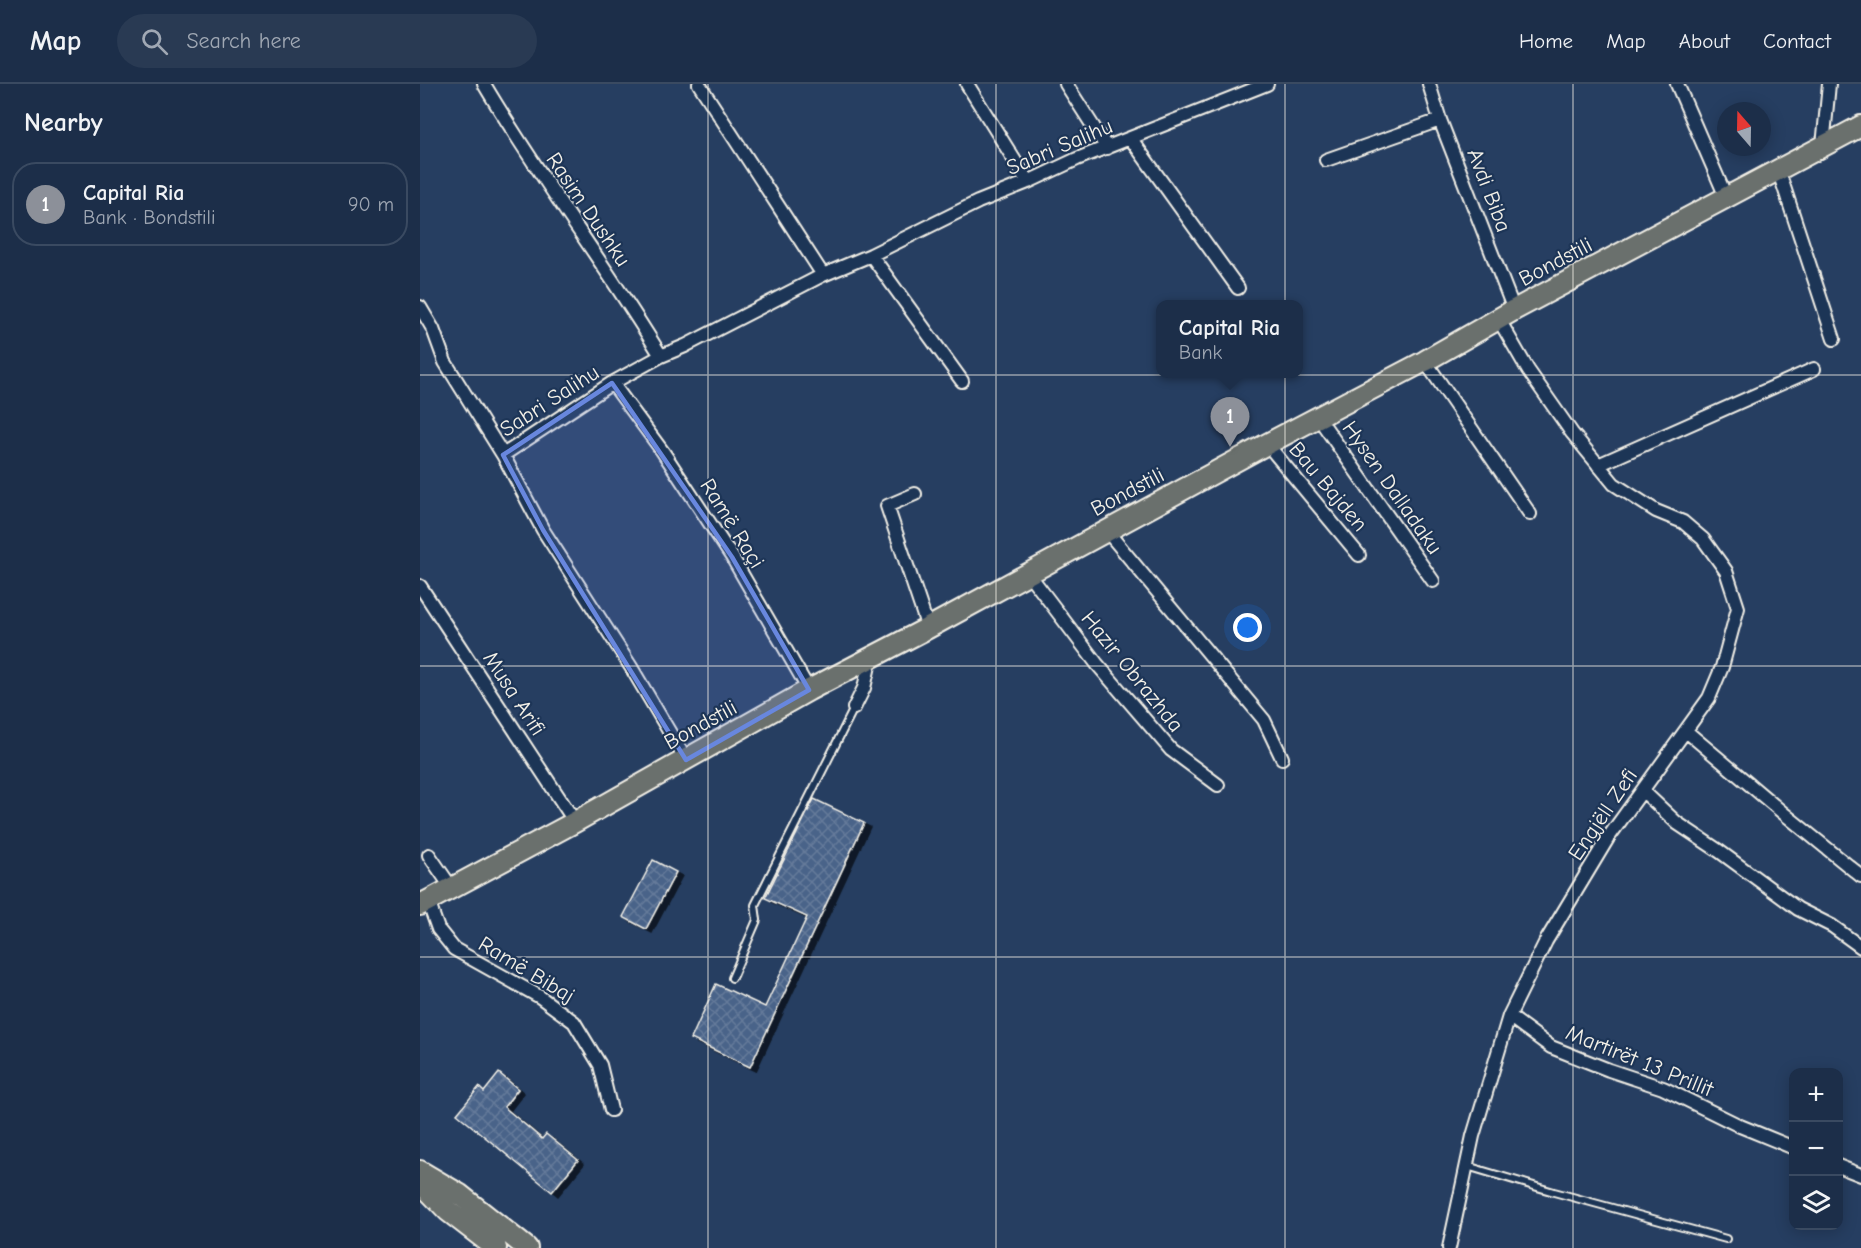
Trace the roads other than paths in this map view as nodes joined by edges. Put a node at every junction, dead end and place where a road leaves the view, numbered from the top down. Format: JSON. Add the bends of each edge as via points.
{"nodes":[{"id":1,"x":484,"y":84,"type":"edge"},
{"id":2,"x":699,"y":84,"type":"edge"},
{"id":3,"x":967,"y":84,"type":"edge"},
{"id":4,"x":1066,"y":84,"type":"edge"},
{"id":5,"x":1267,"y":84,"type":"edge"},
{"id":6,"x":1429,"y":84,"type":"edge"},
{"id":7,"x":1677,"y":84,"type":"edge"},
{"id":8,"x":1828,"y":84,"type":"edge"},
{"id":9,"x":1440,"y":120,"type":"junction"},
{"id":10,"x":1861,"y":126,"type":"edge"},
{"id":11,"x":1131,"y":139,"type":"junction"},
{"id":12,"x":1823,"y":146,"type":"junction"},
{"id":13,"x":1107,"y":148,"type":"junction"},
{"id":14,"x":1326,"y":160,"type":"dead end"},
{"id":15,"x":1778,"y":170,"type":"junction"},
{"id":16,"x":1028,"y":182,"type":"junction"},
{"id":17,"x":1726,"y":197,"type":"junction"},
{"id":18,"x":871,"y":255,"type":"junction"},
{"id":19,"x":823,"y":275,"type":"junction"},
{"id":20,"x":1238,"y":288,"type":"dead end"},
{"id":21,"x":420,"y":306,"type":"edge"},
{"id":22,"x":1506,"y":314,"type":"junction"},
{"id":23,"x":1834,"y":339,"type":"dead end"},
{"id":24,"x":661,"y":356,"type":"junction"},
{"id":25,"x":1425,"y":361,"type":"junction"},
{"id":26,"x":1814,"y":369,"type":"dead end"},
{"id":27,"x":962,"y":381,"type":"dead end"},
{"id":28,"x":612,"y":383,"type":"junction"},
{"id":29,"x":1318,"y":417,"type":"junction"},
{"id":30,"x":1267,"y":444,"type":"junction"},
{"id":31,"x":503,"y":455,"type":"junction"},
{"id":32,"x":1598,"y":465,"type":"junction"},
{"id":33,"x":915,"y":494,"type":"dead end"},
{"id":34,"x":1530,"y":514,"type":"dead end"},
{"id":35,"x":1106,"y":530,"type":"junction"},
{"id":36,"x":1359,"y":555,"type":"dead end"},
{"id":37,"x":1028,"y":573,"type":"junction"},
{"id":38,"x":1433,"y":581,"type":"dead end"},
{"id":39,"x":420,"y":586,"type":"edge"},
{"id":40,"x":928,"y":628,"type":"junction"},
{"id":41,"x":871,"y":657,"type":"junction"},
{"id":42,"x":809,"y":690,"type":"junction"},
{"id":43,"x":854,"y":708,"type":"joint"},
{"id":44,"x":1686,"y":731,"type":"junction"},
{"id":45,"x":1282,"y":758,"type":"dead end"},
{"id":46,"x":686,"y":760,"type":"junction"},
{"id":47,"x":1218,"y":784,"type":"dead end"},
{"id":48,"x":1643,"y":791,"type":"junction"},
{"id":49,"x":575,"y":822,"type":"junction"},
{"id":50,"x":429,"y":855,"type":"dead end"},
{"id":51,"x":1861,"y":876,"type":"edge"},
{"id":52,"x":432,"y":895,"type":"edge"},
{"id":53,"x":1861,"y":947,"type":"edge"},
{"id":54,"x":732,"y":978,"type":"dead end"},
{"id":55,"x":1509,"y":1016,"type":"junction"},
{"id":56,"x":611,"y":1110,"type":"dead end"},
{"id":57,"x":1789,"y":1146,"type":"edge"},
{"id":58,"x":1467,"y":1166,"type":"junction"},
{"id":59,"x":1843,"y":1168,"type":"edge"},
{"id":60,"x":420,"y":1171,"type":"edge"},
{"id":61,"x":1861,"y":1175,"type":"edge"},
{"id":62,"x":420,"y":1182,"type":"edge"},
{"id":63,"x":1726,"y":1239,"type":"dead end"},
{"id":64,"x":496,"y":1248,"type":"edge"},
{"id":65,"x":527,"y":1248,"type":"edge"},
{"id":66,"x":1449,"y":1248,"type":"edge"}],
"edges":[{"from":1,"to":24,"type":"street","name":"Rasim Dushku"},
{"from":2,"to":19,"type":"street"},
{"from":3,"to":16,"type":"street"},
{"from":4,"to":13,"type":"street"},
{"from":5,"to":11,"type":"street","name":"Sabri Salihu"},
{"from":6,"to":9,"type":"street","name":"Avdi Biba"},
{"from":7,"to":17,"type":"street"},
{"from":8,"to":12,"type":"street"},
{"from":9,"to":14,"type":"street"},
{"from":9,"to":22,"type":"street","name":"Avdi Biba"},
{"from":10,"to":12,"type":"main road","name":"Bondstili"},
{"from":11,"to":13,"type":"street","name":"Sabri Salihu"},
{"from":11,"to":20,"type":"street"},
{"from":12,"to":15,"type":"main road","name":"Bondstili"},
{"from":13,"to":16,"type":"street","name":"Sabri Salihu"},
{"from":15,"to":17,"type":"main road","name":"Bondstili"},
{"from":15,"to":23,"type":"street"},
{"from":16,"to":18,"type":"street","name":"Sabri Salihu"},
{"from":17,"to":22,"type":"main road","name":"Bondstili"},
{"from":18,"to":19,"type":"street","name":"Sabri Salihu"},
{"from":18,"to":27,"type":"street"},
{"from":19,"to":24,"type":"street","name":"Sabri Salihu"},
{"from":21,"to":31,"type":"street","via":[[445,362]]},
{"from":22,"to":25,"type":"main road","name":"Bondstili"},
{"from":22,"to":32,"type":"street","name":"Engjëll Zefi","via":[[1534,379]]},
{"from":24,"to":28,"type":"street","name":"Sabri Salihu"},
{"from":25,"to":29,"type":"main road","name":"Bondstili"},
{"from":25,"to":34,"type":"street"},
{"from":26,"to":32,"type":"street"},
{"from":28,"to":31,"type":"street","name":"Sabri Salihu"},
{"from":28,"to":42,"type":"street","name":"Ramë Raçi","via":[[663,452],[725,548]]},
{"from":29,"to":30,"type":"main road","name":"Bondstili"},
{"from":29,"to":38,"type":"street","name":"Hysen Dalladaku"},
{"from":30,"to":35,"type":"main road","name":"Bondstili"},
{"from":30,"to":36,"type":"street","name":"Bau Bajden"},
{"from":31,"to":46,"type":"street","name":"Sabri Salihu","via":[[543,530],[632,666]]},
{"from":32,"to":44,"type":"street","name":"Engjëll Zefi","via":[[1614,484],[1656,511],[1683,522],[1704,539],[1726,571],[1738,608],[1733,630],[1709,698]]},
{"from":33,"to":40,"type":"street","via":[[887,506]]},
{"from":35,"to":37,"type":"main road","name":"Bondstili"},
{"from":35,"to":45,"type":"street","via":[[1264,720]]},
{"from":37,"to":40,"type":"main road","name":"Bondstili"},
{"from":37,"to":47,"type":"street","name":"Hazir Obrazhda","via":[[1171,750]]},
{"from":39,"to":49,"type":"street","name":"Musa Arifi"},
{"from":40,"to":41,"type":"main road","name":"Bondstili"},
{"from":41,"to":42,"type":"main road","name":"Bondstili"},
{"from":41,"to":43,"type":"street","via":[[864,688]]},
{"from":42,"to":46,"type":"main road","name":"Bondstili"},
{"from":43,"to":54,"type":"lane","via":[[755,905],[757,920]]},
{"from":44,"to":48,"type":"street","name":"Engjëll Zefi"},
{"from":44,"to":51,"type":"street"},
{"from":46,"to":49,"type":"main road","name":"Bondstili"},
{"from":48,"to":53,"type":"street","via":[[1677,823],[1798,909],[1832,926]]},
{"from":48,"to":55,"type":"street","name":"Engjëll Zefi","via":[[1608,838],[1546,941]]},
{"from":49,"to":52,"type":"main road","name":"Bondstili"},
{"from":50,"to":52,"type":"street"},
{"from":52,"to":56,"type":"street","name":"Ramë Bibaj","via":[[438,929],[454,949],[540,997],[574,1022],[600,1065]]},
{"from":55,"to":57,"type":"street","name":"Martirët 13 Prillit","via":[[1551,1047],[1663,1088]]},
{"from":55,"to":58,"type":"street","name":"Engjëll Zefi"},
{"from":58,"to":63,"type":"lane"},
{"from":58,"to":66,"type":"street","name":"Engjëll Zefi"},
{"from":59,"to":61,"type":"street"},
{"from":60,"to":65,"type":"main road","via":[[459,1194]]},
{"from":62,"to":64,"type":"main road","via":[[448,1211]]}]}
